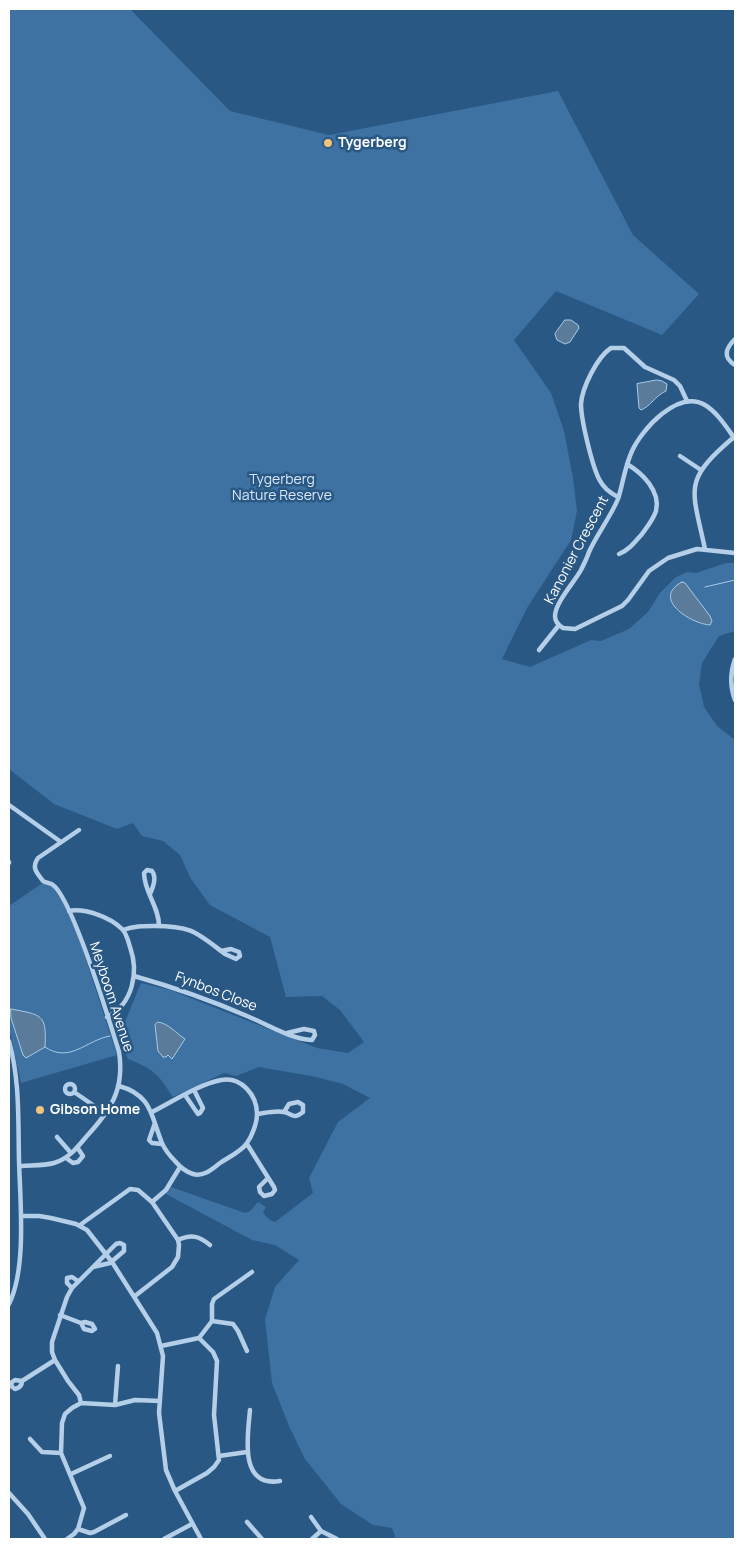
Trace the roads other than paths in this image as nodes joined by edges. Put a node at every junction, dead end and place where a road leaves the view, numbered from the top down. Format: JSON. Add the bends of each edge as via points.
{"nodes":[{"id":1,"x":735,"y":339,"type":"edge"},
{"id":2,"x":735,"y":365,"type":"edge"},
{"id":3,"x":687,"y":401,"type":"junction"},
{"id":4,"x":735,"y":438,"type":"edge"},
{"id":5,"x":680,"y":456,"type":"dead end"},
{"id":6,"x":628,"y":464,"type":"junction"},
{"id":7,"x":701,"y":470,"type":"junction"},
{"id":8,"x":618,"y":498,"type":"junction"},
{"id":9,"x":705,"y":549,"type":"junction"},
{"id":10,"x":735,"y":553,"type":"edge"},
{"id":11,"x":619,"y":554,"type":"dead end"},
{"id":12,"x":559,"y":625,"type":"junction"},
{"id":13,"x":539,"y":650,"type":"dead end"},
{"id":14,"x":735,"y":659,"type":"edge"},
{"id":15,"x":735,"y":700,"type":"edge"},
{"id":16,"x":9,"y":805,"type":"edge"},
{"id":17,"x":79,"y":830,"type":"dead end"},
{"id":18,"x":61,"y":842,"type":"junction"},
{"id":19,"x":150,"y":894,"type":"junction"},
{"id":20,"x":69,"y":911,"type":"junction"},
{"id":21,"x":159,"y":926,"type":"junction"},
{"id":22,"x":123,"y":930,"type":"junction"},
{"id":23,"x":221,"y":951,"type":"dead end"},
{"id":24,"x":134,"y":976,"type":"junction"},
{"id":25,"x":107,"y":1017,"type":"junction"},
{"id":26,"x":287,"y":1034,"type":"junction"},
{"id":27,"x":9,"y":1041,"type":"edge"},
{"id":28,"x":119,"y":1086,"type":"junction"},
{"id":29,"x":194,"y":1090,"type":"junction"},
{"id":30,"x":74,"y":1092,"type":"dead end"},
{"id":31,"x":185,"y":1095,"type":"junction"},
{"id":32,"x":152,"y":1112,"type":"junction"},
{"id":33,"x":284,"y":1112,"type":"dead end"},
{"id":34,"x":106,"y":1114,"type":"junction"},
{"id":35,"x":257,"y":1114,"type":"junction"},
{"id":36,"x":156,"y":1123,"type":"junction"},
{"id":37,"x":58,"y":1137,"type":"dead end"},
{"id":38,"x":162,"y":1144,"type":"junction"},
{"id":39,"x":246,"y":1144,"type":"junction"},
{"id":40,"x":77,"y":1147,"type":"junction"},
{"id":41,"x":71,"y":1153,"type":"junction"},
{"id":42,"x":66,"y":1158,"type":"junction"},
{"id":43,"x":20,"y":1166,"type":"junction"},
{"id":44,"x":180,"y":1167,"type":"junction"},
{"id":45,"x":268,"y":1178,"type":"dead end"},
{"id":46,"x":152,"y":1202,"type":"junction"},
{"id":47,"x":20,"y":1216,"type":"junction"},
{"id":48,"x":80,"y":1225,"type":"junction"},
{"id":49,"x":178,"y":1240,"type":"junction"},
{"id":50,"x":210,"y":1245,"type":"dead end"},
{"id":51,"x":105,"y":1253,"type":"junction"},
{"id":52,"x":112,"y":1262,"type":"junction"},
{"id":53,"x":93,"y":1267,"type":"junction"},
{"id":54,"x":252,"y":1272,"type":"dead end"},
{"id":55,"x":78,"y":1281,"type":"junction"},
{"id":56,"x":72,"y":1288,"type":"junction"},
{"id":57,"x":135,"y":1296,"type":"junction"},
{"id":58,"x":9,"y":1304,"type":"edge"},
{"id":59,"x":60,"y":1315,"type":"junction"},
{"id":60,"x":212,"y":1321,"type":"junction"},
{"id":61,"x":81,"y":1323,"type":"dead end"},
{"id":62,"x":199,"y":1338,"type":"junction"},
{"id":63,"x":161,"y":1346,"type":"junction"},
{"id":64,"x":247,"y":1351,"type":"dead end"},
{"id":65,"x":55,"y":1360,"type":"junction"},
{"id":66,"x":118,"y":1366,"type":"dead end"},
{"id":67,"x":22,"y":1381,"type":"dead end"},
{"id":68,"x":160,"y":1401,"type":"junction"},
{"id":69,"x":81,"y":1404,"type":"junction"},
{"id":70,"x":115,"y":1405,"type":"junction"},
{"id":71,"x":250,"y":1410,"type":"dead end"},
{"id":72,"x":30,"y":1439,"type":"dead end"},
{"id":73,"x":246,"y":1452,"type":"junction"},
{"id":74,"x":61,"y":1453,"type":"junction"},
{"id":75,"x":110,"y":1456,"type":"dead end"},
{"id":76,"x":220,"y":1456,"type":"junction"},
{"id":77,"x":71,"y":1474,"type":"junction"},
{"id":78,"x":280,"y":1481,"type":"dead end"},
{"id":79,"x":175,"y":1491,"type":"junction"},
{"id":80,"x":9,"y":1493,"type":"edge"},
{"id":81,"x":126,"y":1515,"type":"dead end"},
{"id":82,"x":311,"y":1517,"type":"dead end"},
{"id":83,"x":247,"y":1522,"type":"dead end"},
{"id":84,"x":192,"y":1524,"type":"junction"},
{"id":85,"x":78,"y":1529,"type":"junction"},
{"id":86,"x":321,"y":1531,"type":"junction"},
{"id":87,"x":45,"y":1539,"type":"edge"},
{"id":88,"x":66,"y":1539,"type":"edge"},
{"id":89,"x":164,"y":1539,"type":"edge"},
{"id":90,"x":201,"y":1539,"type":"edge"},
{"id":91,"x":262,"y":1539,"type":"edge"},
{"id":92,"x":312,"y":1539,"type":"edge"},
{"id":93,"x":337,"y":1539,"type":"edge"}],
"edges":[{"from":1,"to":2,"type":"street","via":[[726,352]]},
{"from":3,"to":4,"type":"street","via":[[706,406]]},
{"from":3,"to":6,"type":"street","name":"Kanonier Crescent","via":[[653,422],[637,442]]},
{"from":3,"to":8,"type":"street","via":[[674,380],[645,367],[624,348],[611,348],[603,355],[584,390],[581,410],[597,474],[602,484]]},
{"from":4,"to":7,"type":"street"},
{"from":5,"to":7,"type":"street"},
{"from":6,"to":8,"type":"street","name":"Kanonier Crescent"},
{"from":6,"to":11,"type":"street","via":[[650,486],[656,496],[656,508],[653,519],[637,540]]},
{"from":7,"to":9,"type":"street","via":[[693,497]]},
{"from":8,"to":12,"type":"street","name":"Kanonier Crescent","via":[[556,610]]},
{"from":9,"to":10,"type":"street","name":"Kanonier Crescent"},
{"from":9,"to":12,"type":"street","name":"Kanonier Crescent","via":[[678,554],[655,566],[628,600],[615,610],[575,629],[567,630]]},
{"from":12,"to":13,"type":"street"},
{"from":14,"to":15,"type":"street","via":[[731,679]]},
{"from":16,"to":18,"type":"street"},
{"from":17,"to":18,"type":"street"},
{"from":18,"to":20,"type":"street","name":"Meyboom Avenue","via":[[40,856],[34,869],[43,881],[54,885]]},
{"from":19,"to":19,"type":"street","via":[[144,876],[147,870],[154,876]]},
{"from":19,"to":21,"type":"street"},
{"from":20,"to":22,"type":"street","via":[[88,911]]},
{"from":20,"to":25,"type":"street","name":"Meyboom Avenue"},
{"from":21,"to":22,"type":"street"},
{"from":21,"to":23,"type":"street","via":[[187,928]]},
{"from":22,"to":24,"type":"street","via":[[133,958]]},
{"from":24,"to":25,"type":"street","via":[[121,1007]]},
{"from":24,"to":26,"type":"street","name":"Fynbos Close","via":[[180,989]]},
{"from":25,"to":28,"type":"street","name":"Meyboom Avenue","via":[[119,1052]]},
{"from":26,"to":26,"type":"street","name":"Fynbos Close","via":[[310,1040],[315,1035],[308,1029]]},
{"from":27,"to":43,"type":"street","via":[[18,1090]]},
{"from":28,"to":32,"type":"street","via":[[136,1092]]},
{"from":28,"to":34,"type":"street","name":"Meyboom Avenue"},
{"from":29,"to":31,"type":"street"},
{"from":29,"to":31,"type":"street","via":[[203,1108],[200,1114],[194,1111]]},
{"from":29,"to":35,"type":"street","via":[[221,1080],[234,1080],[251,1093]]},
{"from":30,"to":34,"type":"street"},
{"from":31,"to":32,"type":"street"},
{"from":32,"to":36,"type":"street"},
{"from":33,"to":35,"type":"street"},
{"from":34,"to":40,"type":"street","name":"Meyboom Avenue"},
{"from":35,"to":39,"type":"street"},
{"from":36,"to":38,"type":"street"},
{"from":36,"to":38,"type":"street","via":[[149,1140]]},
{"from":37,"to":41,"type":"street"},
{"from":38,"to":44,"type":"street"},
{"from":39,"to":44,"type":"street","via":[[204,1174],[195,1174]]},
{"from":39,"to":45,"type":"street"},
{"from":40,"to":41,"type":"street","name":"Meyboom Avenue"},
{"from":40,"to":42,"type":"street","via":[[83,1156],[78,1162],[73,1163]]},
{"from":41,"to":42,"type":"street","name":"Meyboom Avenue"},
{"from":42,"to":43,"type":"street","name":"Meyboom Avenue","via":[[47,1165]]},
{"from":43,"to":47,"type":"street"},
{"from":44,"to":46,"type":"street","via":[[166,1190]]},
{"from":46,"to":48,"type":"street","via":[[138,1190],[130,1189]]},
{"from":46,"to":49,"type":"street"},
{"from":47,"to":48,"type":"street","via":[[44,1216]]},
{"from":47,"to":58,"type":"street","via":[[19,1272]]},
{"from":48,"to":51,"type":"street"},
{"from":49,"to":50,"type":"street","via":[[192,1236]]},
{"from":49,"to":57,"type":"street","via":[[176,1262]]},
{"from":51,"to":52,"type":"street"},
{"from":51,"to":52,"type":"street","via":[[118,1243],[124,1245],[124,1252]]},
{"from":51,"to":53,"type":"street"},
{"from":52,"to":53,"type":"street"},
{"from":52,"to":57,"type":"street"},
{"from":53,"to":55,"type":"street"},
{"from":54,"to":60,"type":"street","via":[[214,1299]]},
{"from":55,"to":56,"type":"street"},
{"from":55,"to":56,"type":"street","via":[[67,1278]]},
{"from":56,"to":59,"type":"street"},
{"from":57,"to":63,"type":"street","via":[[157,1332]]},
{"from":59,"to":61,"type":"street"},
{"from":59,"to":65,"type":"street","via":[[51,1347]]},
{"from":60,"to":62,"type":"street"},
{"from":60,"to":64,"type":"street","via":[[233,1324]]},
{"from":62,"to":63,"type":"street"},
{"from":62,"to":76,"type":"street","via":[[217,1361],[214,1414]]},
{"from":63,"to":68,"type":"street"},
{"from":65,"to":67,"type":"street"},
{"from":65,"to":69,"type":"street","via":[[79,1395]]},
{"from":66,"to":70,"type":"street"},
{"from":68,"to":70,"type":"street","via":[[135,1400]]},
{"from":68,"to":79,"type":"street","via":[[165,1464]]},
{"from":69,"to":70,"type":"street"},
{"from":69,"to":74,"type":"street","via":[[63,1418]]},
{"from":71,"to":73,"type":"street"},
{"from":72,"to":74,"type":"street","via":[[42,1452]]},
{"from":73,"to":76,"type":"street"},
{"from":73,"to":78,"type":"street","via":[[258,1475],[267,1481]]},
{"from":74,"to":77,"type":"street"},
{"from":75,"to":77,"type":"street"},
{"from":76,"to":79,"type":"street","via":[[214,1467]]},
{"from":77,"to":85,"type":"street","via":[[84,1508]]},
{"from":79,"to":84,"type":"street"},
{"from":80,"to":87,"type":"street"},
{"from":81,"to":85,"type":"street","via":[[94,1532]]},
{"from":82,"to":86,"type":"street"},
{"from":83,"to":91,"type":"street"},
{"from":84,"to":89,"type":"street"},
{"from":84,"to":90,"type":"street"},
{"from":85,"to":88,"type":"street"},
{"from":86,"to":92,"type":"street"},
{"from":86,"to":93,"type":"street"}]}
